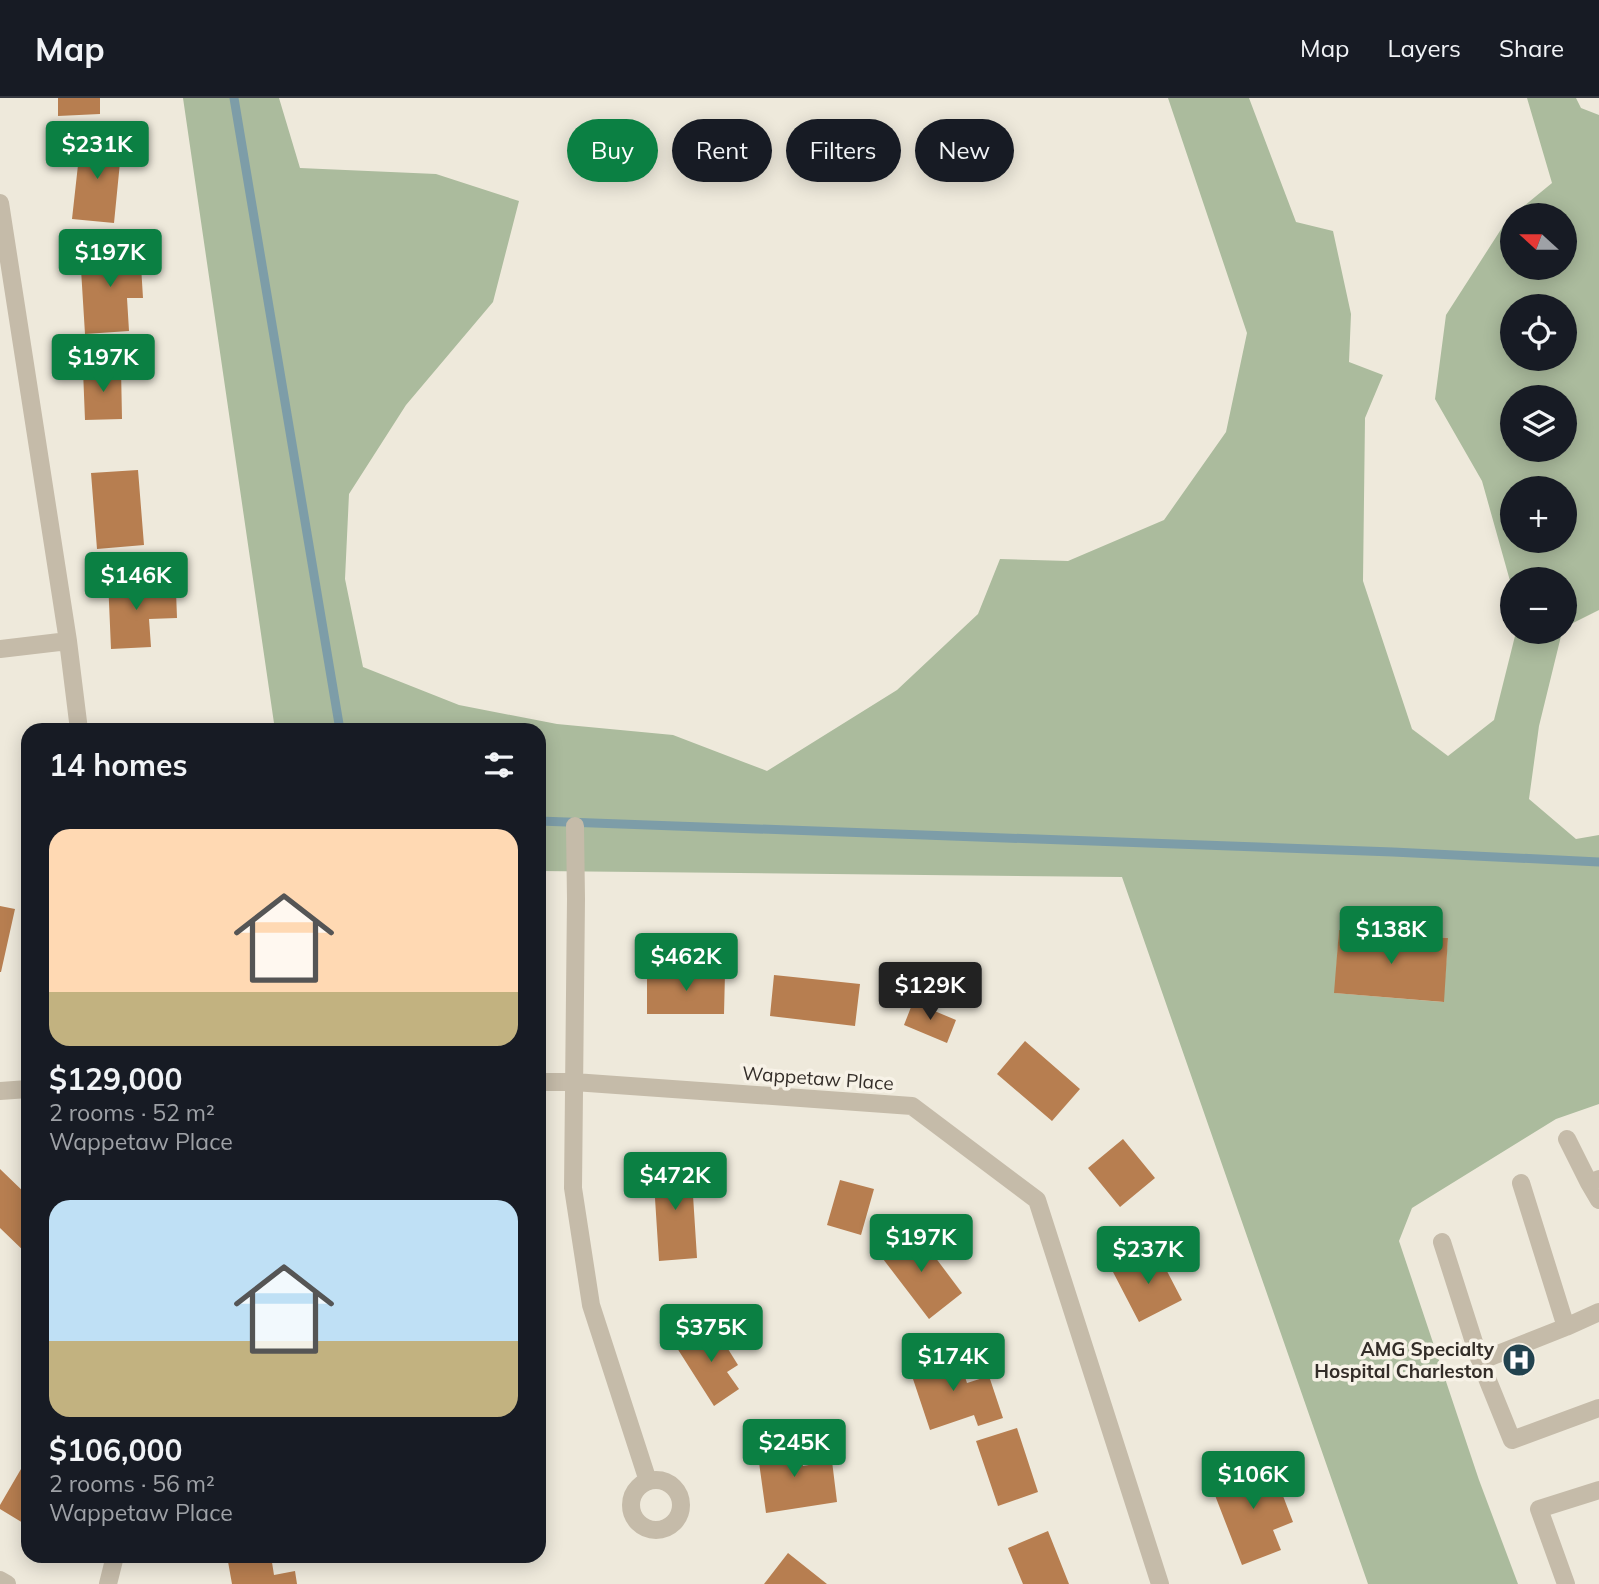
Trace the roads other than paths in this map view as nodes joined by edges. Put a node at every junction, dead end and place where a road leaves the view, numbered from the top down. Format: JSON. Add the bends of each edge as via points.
{"nodes":[{"id":1,"x":0,"y":203,"type":"edge"},
{"id":2,"x":2,"y":229,"type":"edge"},
{"id":3,"x":68,"y":641,"type":"junction"},
{"id":4,"x":0,"y":649,"type":"edge"},
{"id":5,"x":78,"y":723,"type":"edge"},
{"id":6,"x":575,"y":826,"type":"dead end"},
{"id":7,"x":546,"y":1082,"type":"edge"},
{"id":8,"x":574,"y":1082,"type":"junction"},
{"id":9,"x":21,"y":1090,"type":"edge"},
{"id":10,"x":0,"y":1091,"type":"edge"},
{"id":11,"x":1567,"y":1139,"type":"dead end"},
{"id":12,"x":1594,"y":1181,"type":"edge"},
{"id":13,"x":1521,"y":1183,"type":"dead end"},
{"id":14,"x":1599,"y":1200,"type":"edge"},
{"id":15,"x":1442,"y":1242,"type":"dead end"},
{"id":16,"x":1599,"y":1312,"type":"edge"},
{"id":17,"x":1566,"y":1327,"type":"junction"},
{"id":18,"x":1480,"y":1361,"type":"junction"},
{"id":19,"x":1599,"y":1408,"type":"edge"},
{"id":20,"x":648,"y":1481,"type":"dead end"},
{"id":21,"x":1599,"y":1490,"type":"edge"},
{"id":22,"x":113,"y":1563,"type":"edge"},
{"id":23,"x":0,"y":1580,"type":"edge"},
{"id":24,"x":7,"y":1584,"type":"edge"},
{"id":25,"x":108,"y":1584,"type":"edge"},
{"id":26,"x":1160,"y":1584,"type":"edge"},
{"id":27,"x":1566,"y":1584,"type":"edge"}],
"edges":[{"from":1,"to":2,"type":"street"},
{"from":2,"to":3,"type":"street"},
{"from":3,"to":4,"type":"street"},
{"from":3,"to":5,"type":"street"},
{"from":6,"to":8,"type":"street"},
{"from":7,"to":8,"type":"street","name":"Wappetaw Place"},
{"from":8,"to":20,"type":"street","via":[[573,1188],[591,1305]]},
{"from":8,"to":26,"type":"street","name":"Wappetaw Place","via":[[912,1106],[1037,1199]]},
{"from":9,"to":10,"type":"street"},
{"from":11,"to":12,"type":"street"},
{"from":12,"to":14,"type":"street"},
{"from":13,"to":17,"type":"street"},
{"from":15,"to":18,"type":"street"},
{"from":16,"to":17,"type":"street"},
{"from":17,"to":18,"type":"street"},
{"from":18,"to":19,"type":"street","via":[[1512,1440]]},
{"from":21,"to":27,"type":"street","via":[[1539,1509]]},
{"from":22,"to":25,"type":"street"},
{"from":23,"to":24,"type":"street"}]}
